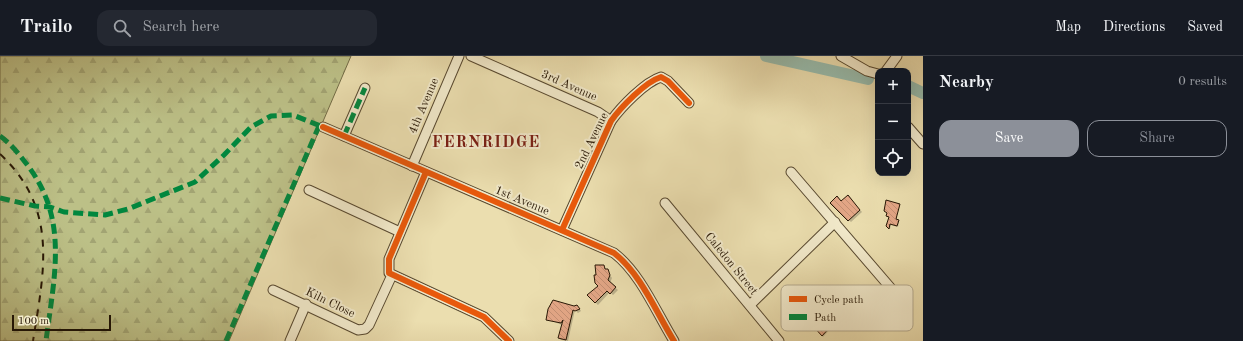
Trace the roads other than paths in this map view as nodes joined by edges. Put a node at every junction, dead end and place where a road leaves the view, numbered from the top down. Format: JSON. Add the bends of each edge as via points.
{"nodes":[{"id":1,"x":459,"y":56,"type":"edge"},
{"id":2,"x":471,"y":56,"type":"edge"},
{"id":3,"x":841,"y":56,"type":"edge"},
{"id":4,"x":897,"y":56,"type":"edge"},
{"id":5,"x":888,"y":68,"type":"edge"},
{"id":6,"x":875,"y":73,"type":"edge"},
{"id":7,"x":365,"y":88,"type":"dead end"},
{"id":8,"x":689,"y":103,"type":"dead end"},
{"id":9,"x":611,"y":121,"type":"junction"},
{"id":10,"x":323,"y":127,"type":"dead end"},
{"id":11,"x":911,"y":130,"type":"edge"},
{"id":12,"x":344,"y":136,"type":"junction"},
{"id":13,"x":923,"y":144,"type":"edge"},
{"id":14,"x":412,"y":166,"type":"junction"},
{"id":15,"x":426,"y":172,"type":"junction"},
{"id":16,"x":791,"y":172,"type":"dead end"},
{"id":17,"x":309,"y":190,"type":"dead end"},
{"id":18,"x":665,"y":203,"type":"dead end"},
{"id":19,"x":835,"y":222,"type":"junction"},
{"id":20,"x":562,"y":230,"type":"junction"},
{"id":21,"x":400,"y":232,"type":"junction"},
{"id":22,"x":392,"y":275,"type":"junction"},
{"id":23,"x":888,"y":285,"type":"edge"},
{"id":24,"x":273,"y":290,"type":"dead end"},
{"id":25,"x":306,"y":304,"type":"junction"},
{"id":26,"x":750,"y":305,"type":"junction"},
{"id":27,"x":290,"y":341,"type":"edge"},
{"id":28,"x":509,"y":341,"type":"edge"},
{"id":29,"x":674,"y":341,"type":"edge"},
{"id":30,"x":779,"y":341,"type":"edge"}],
"edges":[{"from":1,"to":14,"type":"street","name":"4th Avenue"},
{"from":2,"to":9,"type":"street","name":"3rd Avenue","via":[[591,109]]},
{"from":3,"to":6,"type":"street"},
{"from":4,"to":5,"type":"street"},
{"from":7,"to":12,"type":"street"},
{"from":8,"to":9,"type":"street","name":"2nd Avenue","via":[[661,77],[636,95]]},
{"from":9,"to":20,"type":"street","name":"2nd Avenue"},
{"from":10,"to":12,"type":"street","name":"1st Avenue"},
{"from":11,"to":13,"type":"street"},
{"from":12,"to":14,"type":"street","name":"1st Avenue"},
{"from":14,"to":15,"type":"street","name":"1st Avenue"},
{"from":15,"to":20,"type":"street","name":"1st Avenue"},
{"from":15,"to":21,"type":"street"},
{"from":16,"to":19,"type":"street"},
{"from":17,"to":21,"type":"street"},
{"from":18,"to":26,"type":"street","name":"Caledon Street"},
{"from":19,"to":23,"type":"street"},
{"from":19,"to":26,"type":"street"},
{"from":20,"to":29,"type":"street","name":"1st Avenue","via":[[614,253],[628,265]]},
{"from":21,"to":22,"type":"street","via":[[389,259],[388,268]]},
{"from":22,"to":25,"type":"street","name":"Kiln Close","via":[[365,329],[358,330]]},
{"from":22,"to":28,"type":"street","via":[[484,317]]},
{"from":24,"to":25,"type":"street","name":"Kiln Close"},
{"from":25,"to":27,"type":"street"},
{"from":26,"to":30,"type":"street","name":"Caledon Street"}]}
